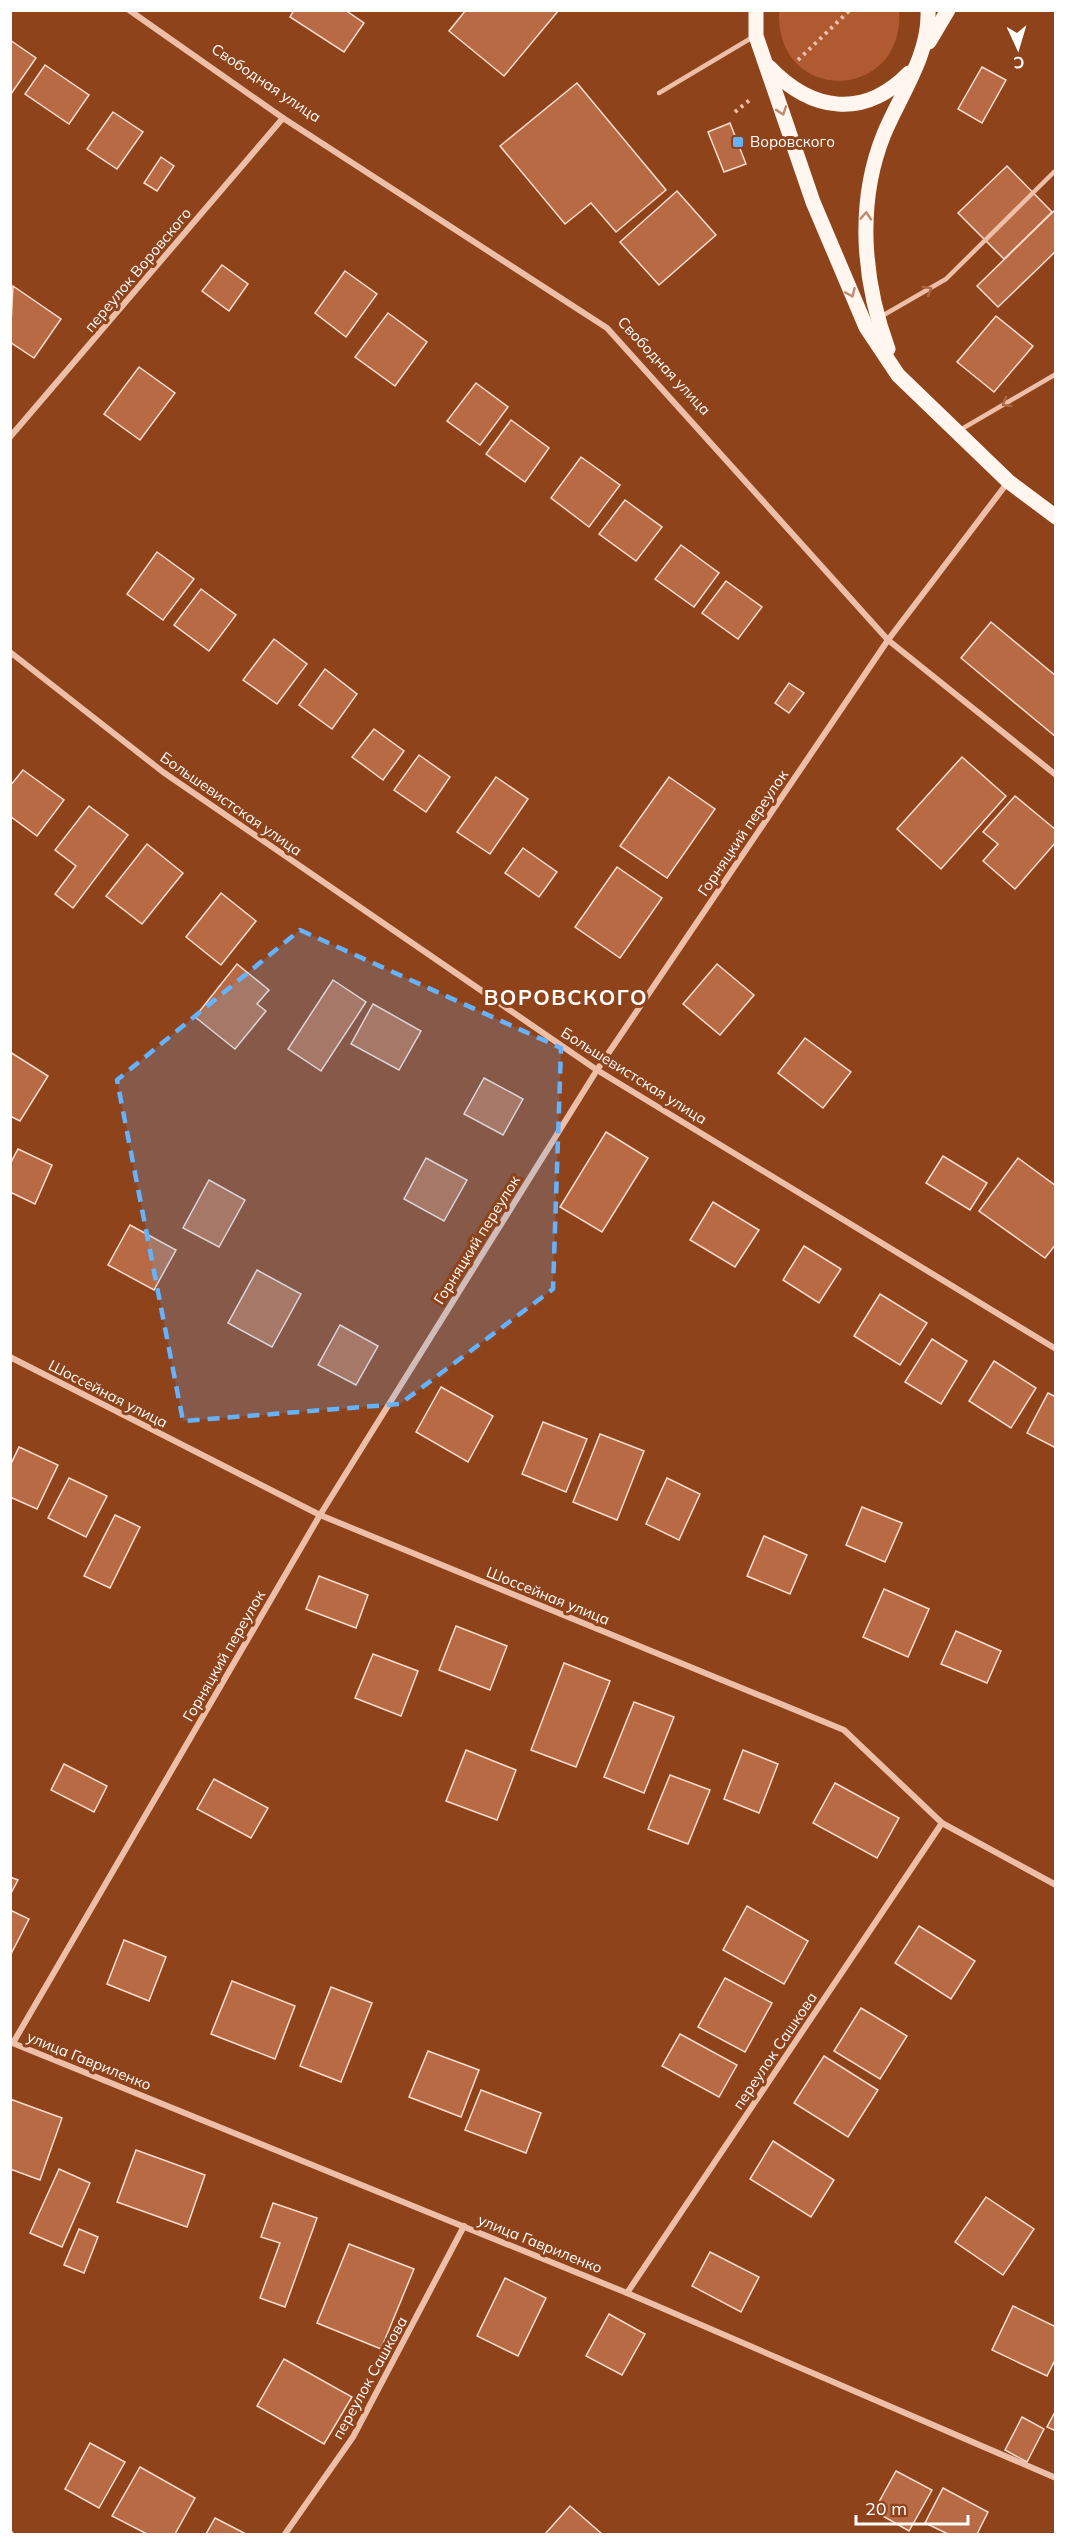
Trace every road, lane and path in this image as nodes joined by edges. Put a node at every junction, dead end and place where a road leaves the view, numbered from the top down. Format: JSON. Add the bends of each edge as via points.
{"nodes":[{"id":1,"x":129,"y":10,"type":"edge"},
{"id":2,"x":751,"y":10,"type":"edge"},
{"id":3,"x":756,"y":10,"type":"edge"},
{"id":4,"x":928,"y":10,"type":"edge"},
{"id":5,"x":948,"y":10,"type":"edge"},
{"id":6,"x":756,"y":36,"type":"junction"},
{"id":7,"x":920,"y":57,"type":"junction"},
{"id":8,"x":659,"y":93,"type":"dead end"},
{"id":9,"x":283,"y":118,"type":"junction"},
{"id":10,"x":1056,"y":170,"type":"edge"},
{"id":11,"x":877,"y":319,"type":"junction"},
{"id":12,"x":1056,"y":374,"type":"edge"},
{"id":13,"x":898,"y":375,"type":"junction"},
{"id":14,"x":957,"y":432,"type":"junction"},
{"id":15,"x":10,"y":438,"type":"edge"},
{"id":16,"x":1008,"y":481,"type":"junction"},
{"id":17,"x":1056,"y":518,"type":"edge"},
{"id":18,"x":888,"y":640,"type":"junction"},
{"id":19,"x":10,"y":652,"type":"edge"},
{"id":20,"x":1056,"y":775,"type":"edge"},
{"id":21,"x":597,"y":1070,"type":"junction"},
{"id":22,"x":1056,"y":1348,"type":"edge"},
{"id":23,"x":10,"y":1357,"type":"edge"},
{"id":24,"x":320,"y":1515,"type":"junction"},
{"id":25,"x":942,"y":1823,"type":"junction"},
{"id":26,"x":1056,"y":1886,"type":"edge"},
{"id":27,"x":12,"y":2043,"type":"edge"},
{"id":28,"x":464,"y":2226,"type":"junction"},
{"id":29,"x":627,"y":2293,"type":"junction"},
{"id":30,"x":1056,"y":2478,"type":"edge"},
{"id":31,"x":285,"y":2535,"type":"edge"}],
"edges":[{"from":1,"to":9,"type":"street","name":"Свободная улица"},
{"from":2,"to":6,"type":"main road"},
{"from":3,"to":6,"type":"main road"},
{"from":4,"to":7,"type":"main road"},
{"from":5,"to":7,"type":"main road"},
{"from":6,"to":7,"type":"main road","via":[[769,67],[786,85],[825,104],[848,105],[870,100],[909,74]]},
{"from":6,"to":8,"type":"lane"},
{"from":6,"to":13,"type":"main road","one_way":true,"via":[[834,254],[866,327]]},
{"from":11,"to":7,"type":"main road","one_way":true,"via":[[867,266],[865,220],[869,184],[883,136]]},
{"from":9,"to":15,"type":"street","name":"переулок Воровского"},
{"from":9,"to":18,"type":"street","name":"Свободная улица","via":[[607,328]]},
{"from":11,"to":10,"type":"lane","one_way":true,"via":[[946,279]]},
{"from":11,"to":13,"type":"main road"},
{"from":12,"to":14,"type":"lane","one_way":true},
{"from":13,"to":14,"type":"main road"},
{"from":14,"to":16,"type":"main road"},
{"from":16,"to":17,"type":"main road"},
{"from":16,"to":18,"type":"street","name":"Горняцкий переулок"},
{"from":18,"to":20,"type":"street","name":"Свободная улица"},
{"from":18,"to":21,"type":"street","name":"Горняцкий переулок"},
{"from":19,"to":21,"type":"street","name":"Большевистская улица","via":[[163,772]]},
{"from":21,"to":22,"type":"street","name":"Большевистская улица"},
{"from":21,"to":24,"type":"street","name":"Горняцкий переулок"},
{"from":23,"to":24,"type":"street","name":"Шоссейная улица"},
{"from":24,"to":25,"type":"street","name":"Шоссейная улица","via":[[844,1730]]},
{"from":24,"to":27,"type":"street","name":"Горняцкий переулок"},
{"from":25,"to":26,"type":"street","name":"Шоссейная улица"},
{"from":25,"to":29,"type":"street","name":"переулок Сашкова"},
{"from":27,"to":28,"type":"street","name":"улица Гавриленко"},
{"from":28,"to":29,"type":"street","name":"улица Гавриленко"},
{"from":28,"to":31,"type":"street","name":"переулок Сашкова","via":[[353,2437]]},
{"from":29,"to":30,"type":"street","name":"улица Гавриленко"}]}
